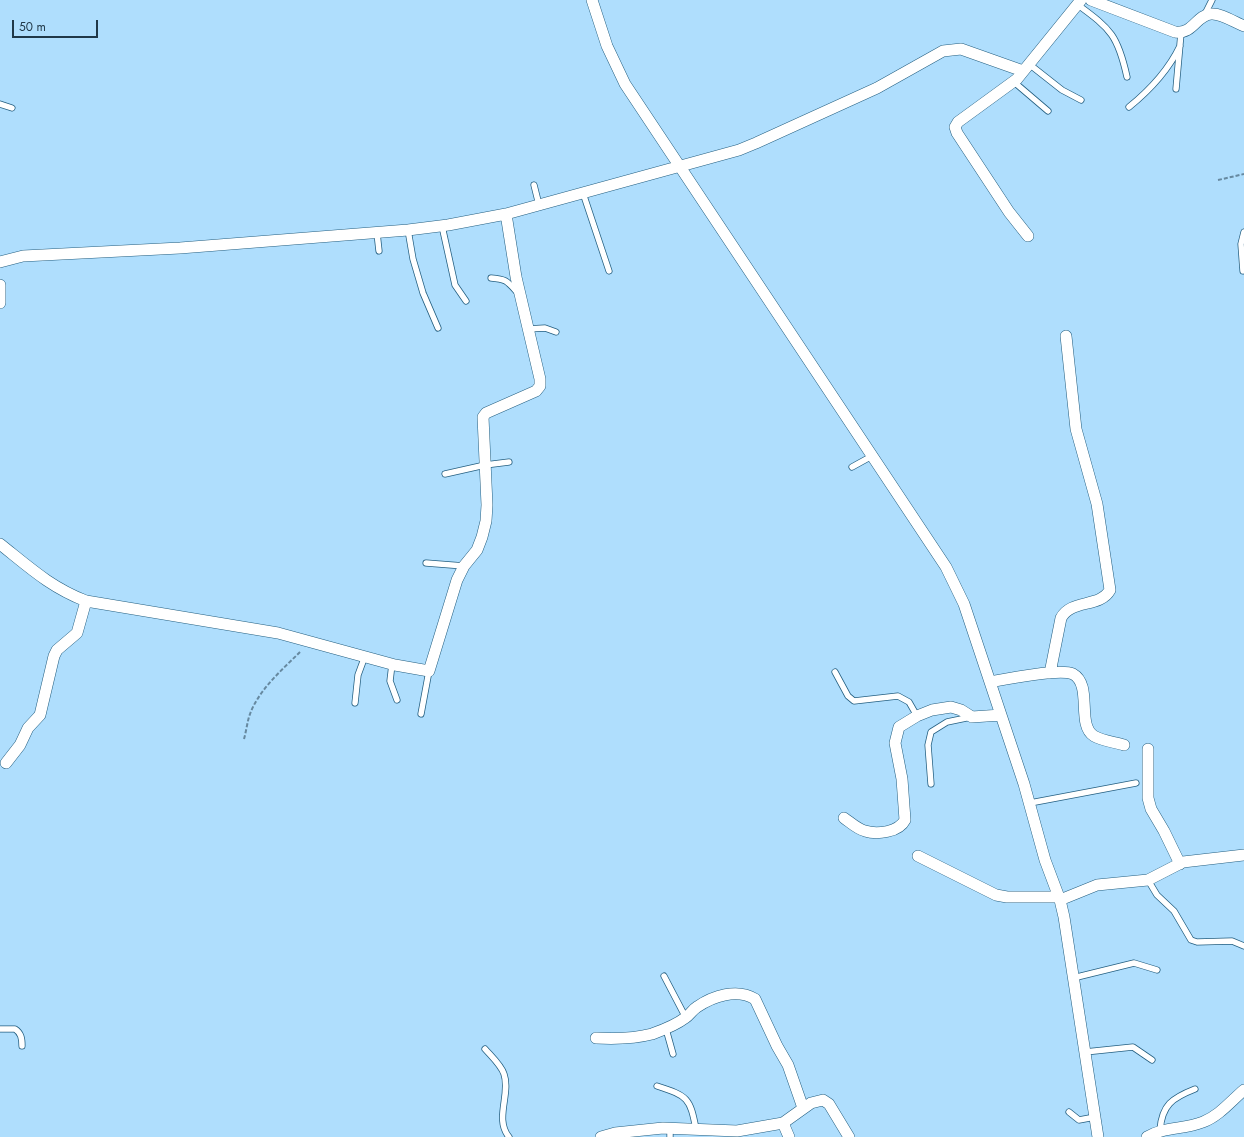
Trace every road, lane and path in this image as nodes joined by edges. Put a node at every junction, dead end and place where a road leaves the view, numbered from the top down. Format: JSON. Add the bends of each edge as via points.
{"nodes":[{"id":1,"x":592,"y":0,"type":"edge"},
{"id":2,"x":1091,"y":0,"type":"edge"},
{"id":3,"x":1212,"y":0,"type":"edge"},
{"id":4,"x":1079,"y":2,"type":"edge"},
{"id":5,"x":1203,"y":16,"type":"junction"},
{"id":6,"x":1244,"y":26,"type":"edge"},
{"id":7,"x":1181,"y":33,"type":"junction"},
{"id":8,"x":1180,"y":46,"type":"junction"},
{"id":9,"x":1026,"y":68,"type":"junction"},
{"id":10,"x":1126,"y":77,"type":"dead end"},
{"id":11,"x":1014,"y":82,"type":"junction"},
{"id":12,"x":1176,"y":89,"type":"dead end"},
{"id":13,"x":1081,"y":100,"type":"dead end"},
{"id":14,"x":0,"y":104,"type":"edge"},
{"id":15,"x":1129,"y":107,"type":"dead end"},
{"id":16,"x":12,"y":108,"type":"dead end"},
{"id":17,"x":1048,"y":111,"type":"dead end"},
{"id":18,"x":680,"y":167,"type":"junction"},
{"id":19,"x":1244,"y":174,"type":"edge"},
{"id":20,"x":1218,"y":180,"type":"dead end"},
{"id":21,"x":534,"y":185,"type":"dead end"},
{"id":22,"x":583,"y":193,"type":"junction"},
{"id":23,"x":539,"y":205,"type":"junction"},
{"id":24,"x":506,"y":214,"type":"junction"},
{"id":25,"x":442,"y":226,"type":"junction"},
{"id":26,"x":408,"y":230,"type":"junction"},
{"id":27,"x":1244,"y":232,"type":"edge"},
{"id":28,"x":377,"y":233,"type":"junction"},
{"id":29,"x":1028,"y":236,"type":"dead end"},
{"id":30,"x":379,"y":251,"type":"dead end"},
{"id":31,"x":0,"y":262,"type":"edge"},
{"id":32,"x":609,"y":271,"type":"dead end"},
{"id":33,"x":1243,"y":271,"type":"edge"},
{"id":34,"x":491,"y":278,"type":"dead end"},
{"id":35,"x":0,"y":285,"type":"edge"},
{"id":36,"x":520,"y":295,"type":"junction"},
{"id":37,"x":466,"y":301,"type":"dead end"},
{"id":38,"x":0,"y":303,"type":"edge"},
{"id":39,"x":438,"y":328,"type":"dead end"},
{"id":40,"x":528,"y":329,"type":"junction"},
{"id":41,"x":556,"y":332,"type":"dead end"},
{"id":42,"x":1066,"y":336,"type":"dead end"},
{"id":43,"x":872,"y":456,"type":"junction"},
{"id":44,"x":509,"y":462,"type":"dead end"},
{"id":45,"x":485,"y":465,"type":"junction"},
{"id":46,"x":852,"y":467,"type":"dead end"},
{"id":47,"x":445,"y":474,"type":"dead end"},
{"id":48,"x":0,"y":544,"type":"edge"},
{"id":49,"x":426,"y":563,"type":"dead end"},
{"id":50,"x":464,"y":566,"type":"junction"},
{"id":51,"x":86,"y":601,"type":"junction"},
{"id":52,"x":310,"y":641,"type":"junction"},
{"id":53,"x":364,"y":656,"type":"junction"},
{"id":54,"x":392,"y":664,"type":"junction"},
{"id":55,"x":429,"y":671,"type":"junction"},
{"id":56,"x":835,"y":672,"type":"dead end"},
{"id":57,"x":1050,"y":673,"type":"junction"},
{"id":58,"x":990,"y":682,"type":"junction"},
{"id":59,"x":397,"y":700,"type":"dead end"},
{"id":60,"x":355,"y":703,"type":"dead end"},
{"id":61,"x":421,"y":714,"type":"dead end"},
{"id":62,"x":1001,"y":715,"type":"junction"},
{"id":63,"x":917,"y":716,"type":"junction"},
{"id":64,"x":972,"y":717,"type":"junction"},
{"id":65,"x":244,"y":739,"type":"dead end"},
{"id":66,"x":1124,"y":745,"type":"dead end"},
{"id":67,"x":1148,"y":749,"type":"dead end"},
{"id":68,"x":6,"y":763,"type":"dead end"},
{"id":69,"x":1136,"y":783,"type":"dead end"},
{"id":70,"x":931,"y":784,"type":"dead end"},
{"id":71,"x":1030,"y":803,"type":"junction"},
{"id":72,"x":844,"y":818,"type":"dead end"},
{"id":73,"x":1244,"y":855,"type":"edge"},
{"id":74,"x":918,"y":856,"type":"dead end"},
{"id":75,"x":1180,"y":864,"type":"junction"},
{"id":76,"x":1148,"y":880,"type":"junction"},
{"id":77,"x":1059,"y":898,"type":"junction"},
{"id":78,"x":1244,"y":946,"type":"edge"},
{"id":79,"x":1157,"y":970,"type":"dead end"},
{"id":80,"x":664,"y":976,"type":"dead end"},
{"id":81,"x":1074,"y":978,"type":"junction"},
{"id":82,"x":686,"y":1018,"type":"junction"},
{"id":83,"x":666,"y":1028,"type":"junction"},
{"id":84,"x":0,"y":1029,"type":"edge"},
{"id":85,"x":596,"y":1038,"type":"dead end"},
{"id":86,"x":22,"y":1046,"type":"dead end"},
{"id":87,"x":486,"y":1049,"type":"dead end"},
{"id":88,"x":1085,"y":1052,"type":"junction"},
{"id":89,"x":673,"y":1054,"type":"dead end"},
{"id":90,"x":1152,"y":1060,"type":"dead end"},
{"id":91,"x":657,"y":1086,"type":"dead end"},
{"id":92,"x":1195,"y":1089,"type":"dead end"},
{"id":93,"x":1244,"y":1090,"type":"edge"},
{"id":94,"x":803,"y":1108,"type":"junction"},
{"id":95,"x":1069,"y":1112,"type":"dead end"},
{"id":96,"x":1095,"y":1117,"type":"junction"},
{"id":97,"x":783,"y":1123,"type":"junction"},
{"id":98,"x":696,"y":1129,"type":"junction"},
{"id":99,"x":670,"y":1133,"type":"edge"},
{"id":100,"x":1152,"y":1135,"type":"edge"},
{"id":101,"x":509,"y":1137,"type":"edge"},
{"id":102,"x":600,"y":1137,"type":"edge"},
{"id":103,"x":788,"y":1137,"type":"edge"},
{"id":104,"x":849,"y":1137,"type":"edge"},
{"id":105,"x":1098,"y":1137,"type":"edge"}],
"edges":[{"from":1,"to":18,"type":"street","via":[[621,78]]},
{"from":2,"to":7,"type":"street"},
{"from":3,"to":5,"type":"lane"},
{"from":4,"to":9,"type":"street"},
{"from":4,"to":10,"type":"lane","via":[[1115,38]]},
{"from":5,"to":6,"type":"street","via":[[1217,15]]},
{"from":5,"to":7,"type":"street","via":[[1188,31]]},
{"from":7,"to":8,"type":"lane"},
{"from":8,"to":12,"type":"lane"},
{"from":8,"to":15,"type":"lane","via":[[1171,64],[1145,94]]},
{"from":9,"to":11,"type":"street"},
{"from":9,"to":13,"type":"lane"},
{"from":9,"to":18,"type":"street","via":[[961,49],[943,51],[877,88],[756,144]]},
{"from":11,"to":17,"type":"lane"},
{"from":11,"to":29,"type":"street","via":[[958,122],[955,127],[956,134]]},
{"from":14,"to":16,"type":"lane"},
{"from":18,"to":22,"type":"street"},
{"from":18,"to":43,"type":"street"},
{"from":19,"to":20,"type":"path"},
{"from":21,"to":23,"type":"lane"},
{"from":22,"to":23,"type":"street"},
{"from":22,"to":32,"type":"lane"},
{"from":23,"to":24,"type":"street"},
{"from":24,"to":25,"type":"street"},
{"from":24,"to":36,"type":"street"},
{"from":25,"to":26,"type":"street"},
{"from":25,"to":37,"type":"lane","via":[[455,285]]},
{"from":26,"to":28,"type":"street"},
{"from":26,"to":39,"type":"lane","via":[[423,293]]},
{"from":27,"to":33,"type":"lane","via":[[1241,244]]},
{"from":28,"to":30,"type":"lane"},
{"from":28,"to":31,"type":"street","via":[[180,248],[23,256]]},
{"from":34,"to":36,"type":"lane","via":[[508,281]]},
{"from":35,"to":38,"type":"street"},
{"from":36,"to":40,"type":"street"},
{"from":40,"to":41,"type":"lane","via":[[545,328]]},
{"from":40,"to":45,"type":"street","via":[[540,386],[536,391],[486,413],[483,417]]},
{"from":42,"to":57,"type":"street","via":[[1076,429],[1097,504],[1110,590],[1102,598],[1069,608],[1064,612]]},
{"from":43,"to":46,"type":"lane"},
{"from":43,"to":58,"type":"street","via":[[956,586]]},
{"from":44,"to":45,"type":"lane"},
{"from":45,"to":47,"type":"lane"},
{"from":45,"to":50,"type":"street","via":[[486,521],[476,550]]},
{"from":48,"to":51,"type":"street","via":[[49,584]]},
{"from":49,"to":50,"type":"lane"},
{"from":50,"to":55,"type":"street","via":[[457,580]]},
{"from":51,"to":52,"type":"street"},
{"from":51,"to":68,"type":"street","via":[[77,633],[57,650],[54,656],[40,715],[28,728],[20,745]]},
{"from":52,"to":53,"type":"street"},
{"from":52,"to":65,"type":"path","via":[[275,676],[258,700],[249,716]]},
{"from":53,"to":54,"type":"street"},
{"from":53,"to":60,"type":"lane","via":[[358,675]]},
{"from":54,"to":55,"type":"street"},
{"from":54,"to":59,"type":"lane","via":[[390,681]]},
{"from":55,"to":61,"type":"lane"},
{"from":56,"to":63,"type":"lane","via":[[854,702],[898,696],[909,702]]},
{"from":57,"to":58,"type":"street"},
{"from":57,"to":66,"type":"street","via":[[1072,674],[1080,680],[1090,731],[1095,736]]},
{"from":58,"to":62,"type":"street"},
{"from":62,"to":64,"type":"street"},
{"from":62,"to":71,"type":"street"},
{"from":63,"to":64,"type":"street","via":[[951,707]]},
{"from":63,"to":72,"type":"street","via":[[899,727],[896,734],[905,820],[893,829],[875,833],[864,831]]},
{"from":64,"to":70,"type":"lane","via":[[947,722],[931,732],[928,745]]},
{"from":67,"to":75,"type":"street","via":[[1148,798],[1151,809]]},
{"from":69,"to":71,"type":"lane"},
{"from":71,"to":77,"type":"street","via":[[1045,860]]},
{"from":73,"to":75,"type":"street"},
{"from":74,"to":77,"type":"street","via":[[996,895]]},
{"from":75,"to":76,"type":"street"},
{"from":76,"to":77,"type":"street","via":[[1102,884]]},
{"from":76,"to":78,"type":"lane","via":[[1157,895],[1174,911],[1191,940],[1232,941]]},
{"from":77,"to":81,"type":"street"},
{"from":79,"to":81,"type":"lane","via":[[1134,963]]},
{"from":80,"to":82,"type":"lane"},
{"from":81,"to":88,"type":"street"},
{"from":82,"to":83,"type":"street"},
{"from":82,"to":94,"type":"street","via":[[697,1007],[720,996],[739,992],[755,999],[788,1065]]},
{"from":83,"to":85,"type":"street","via":[[630,1039]]},
{"from":83,"to":89,"type":"lane"},
{"from":84,"to":86,"type":"lane","via":[[15,1029],[19,1032]]},
{"from":87,"to":101,"type":"lane","via":[[504,1074],[503,1124]]},
{"from":88,"to":90,"type":"lane","via":[[1132,1047]]},
{"from":88,"to":96,"type":"street"},
{"from":91,"to":98,"type":"lane","via":[[688,1100]]},
{"from":92,"to":100,"type":"lane","via":[[1179,1095],[1169,1103]]},
{"from":93,"to":100,"type":"street","via":[[1216,1116],[1202,1123]]},
{"from":94,"to":97,"type":"street"},
{"from":94,"to":104,"type":"street","via":[[810,1103],[823,1100],[829,1104]]},
{"from":95,"to":96,"type":"lane","via":[[1079,1120]]},
{"from":96,"to":105,"type":"street"},
{"from":97,"to":98,"type":"street","via":[[737,1130]]},
{"from":97,"to":103,"type":"street"},
{"from":98,"to":99,"type":"street"},
{"from":99,"to":102,"type":"street","via":[[615,1133]]}]}
